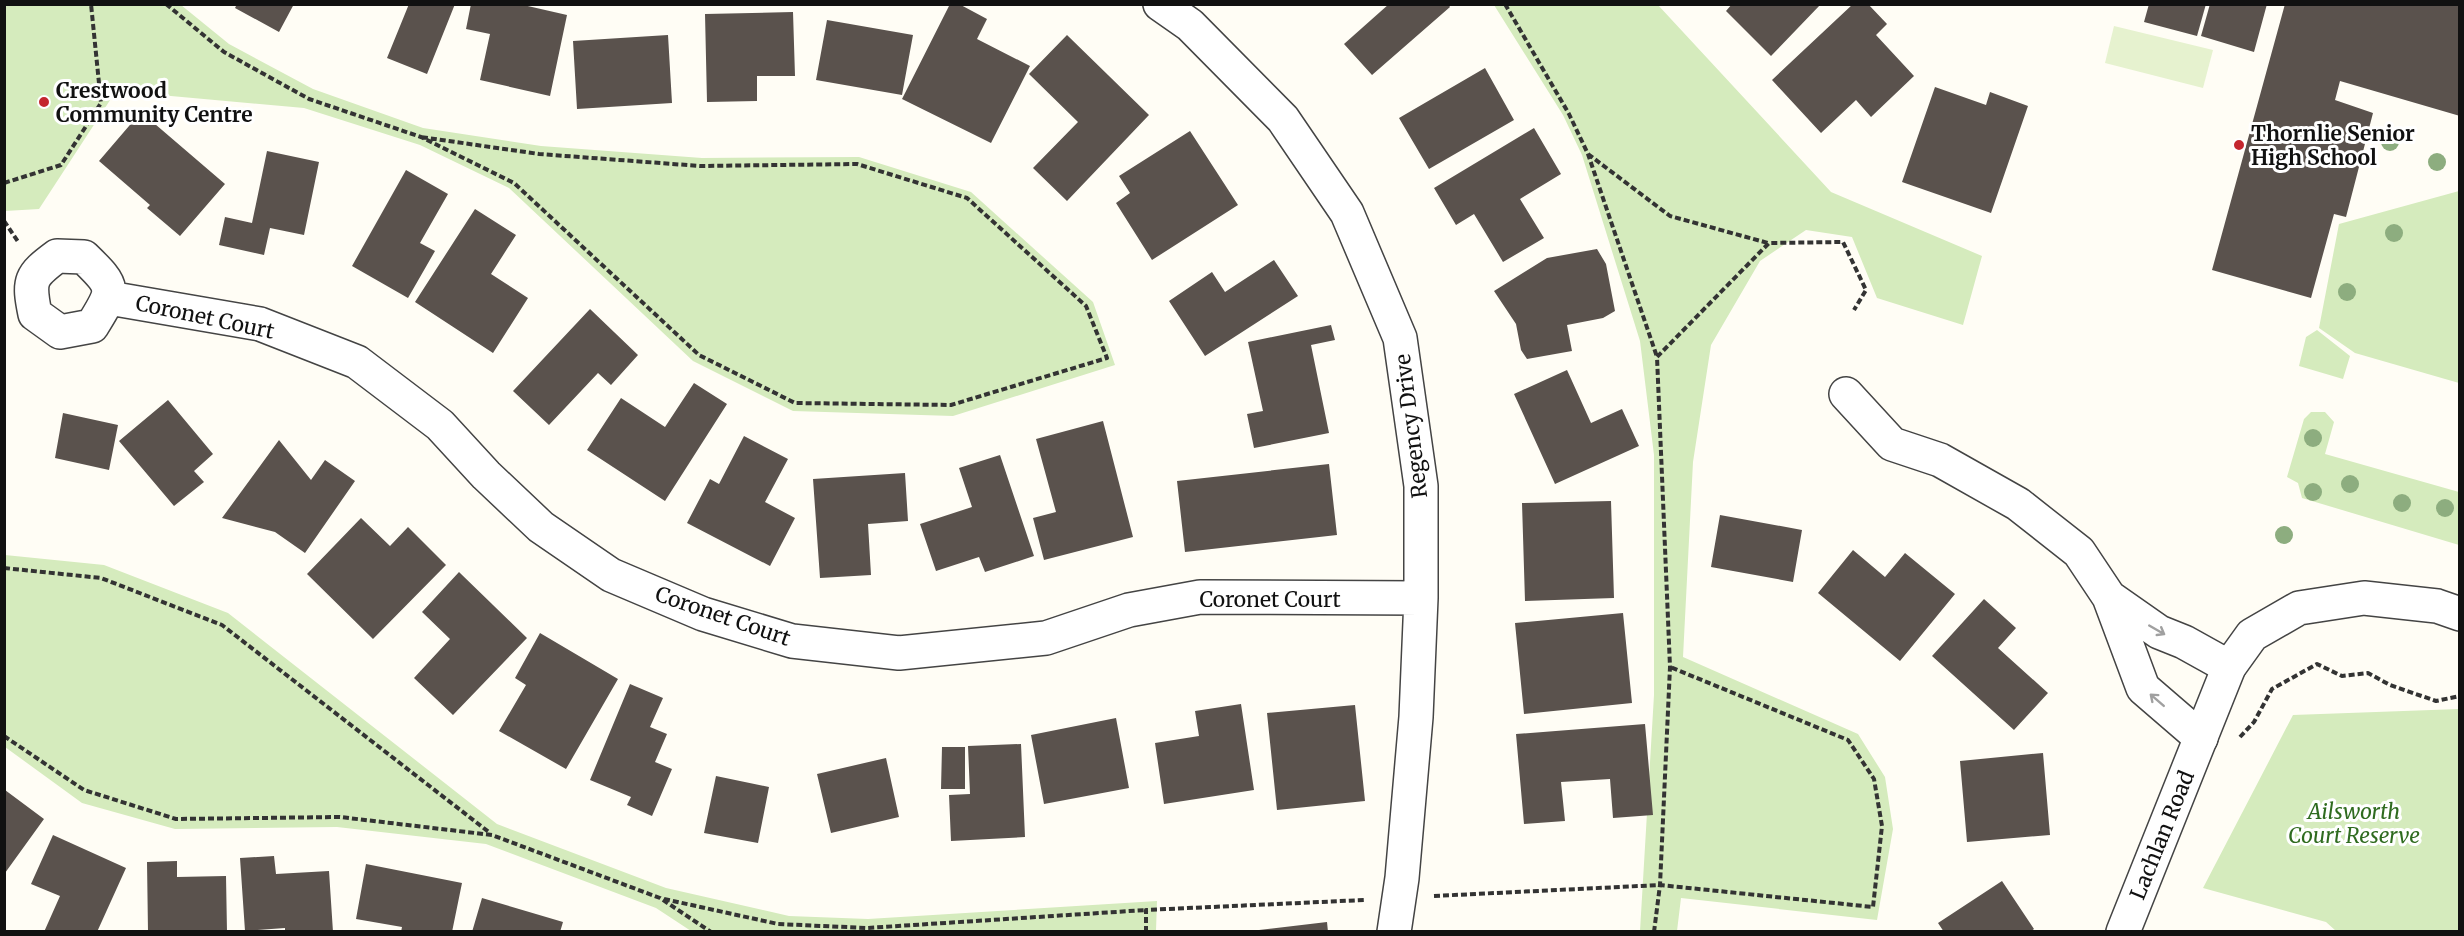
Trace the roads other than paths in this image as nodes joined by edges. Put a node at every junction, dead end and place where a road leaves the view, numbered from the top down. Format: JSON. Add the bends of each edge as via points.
{"nodes":[{"id":1,"x":1160,"y":4,"type":"edge"},
{"id":2,"x":109,"y":298,"type":"dead end"},
{"id":3,"x":1846,"y":394,"type":"dead end"},
{"id":4,"x":2109,"y":597,"type":"junction"},
{"id":5,"x":1421,"y":598,"type":"junction"},
{"id":6,"x":2460,"y":614,"type":"edge"},
{"id":7,"x":2229,"y":667,"type":"junction"},
{"id":8,"x":2201,"y":738,"type":"junction"},
{"id":9,"x":1394,"y":932,"type":"edge"},
{"id":10,"x":2123,"y":932,"type":"edge"}],
"edges":[{"from":1,"to":5,"type":"street","name":"Regency Drive","via":[[1190,25],[1283,119],[1347,213],[1400,338],[1421,486]]},
{"from":2,"to":5,"type":"street","name":"Coronet Court","via":[[260,324],[357,362],[440,425],[541,527],[611,575],[703,614],[792,640],[899,653],[1046,638],[1129,610],[1200,597]]},
{"from":3,"to":4,"type":"street","via":[[1892,444],[1940,460],[2018,504],[2079,552]]},
{"from":4,"to":7,"type":"street","one_way":true,"via":[[2159,632]]},
{"from":8,"to":4,"type":"street","one_way":true,"via":[[2143,688]]},
{"from":5,"to":9,"type":"street","name":"Regency Drive","via":[[1416,717]]},
{"from":6,"to":7,"type":"street","name":"Lachlan Road","via":[[2437,606],[2364,598],[2299,608],[2252,635]]},
{"from":7,"to":8,"type":"street","name":"Lachlan Road"},
{"from":8,"to":10,"type":"street","name":"Lachlan Road"}]}
